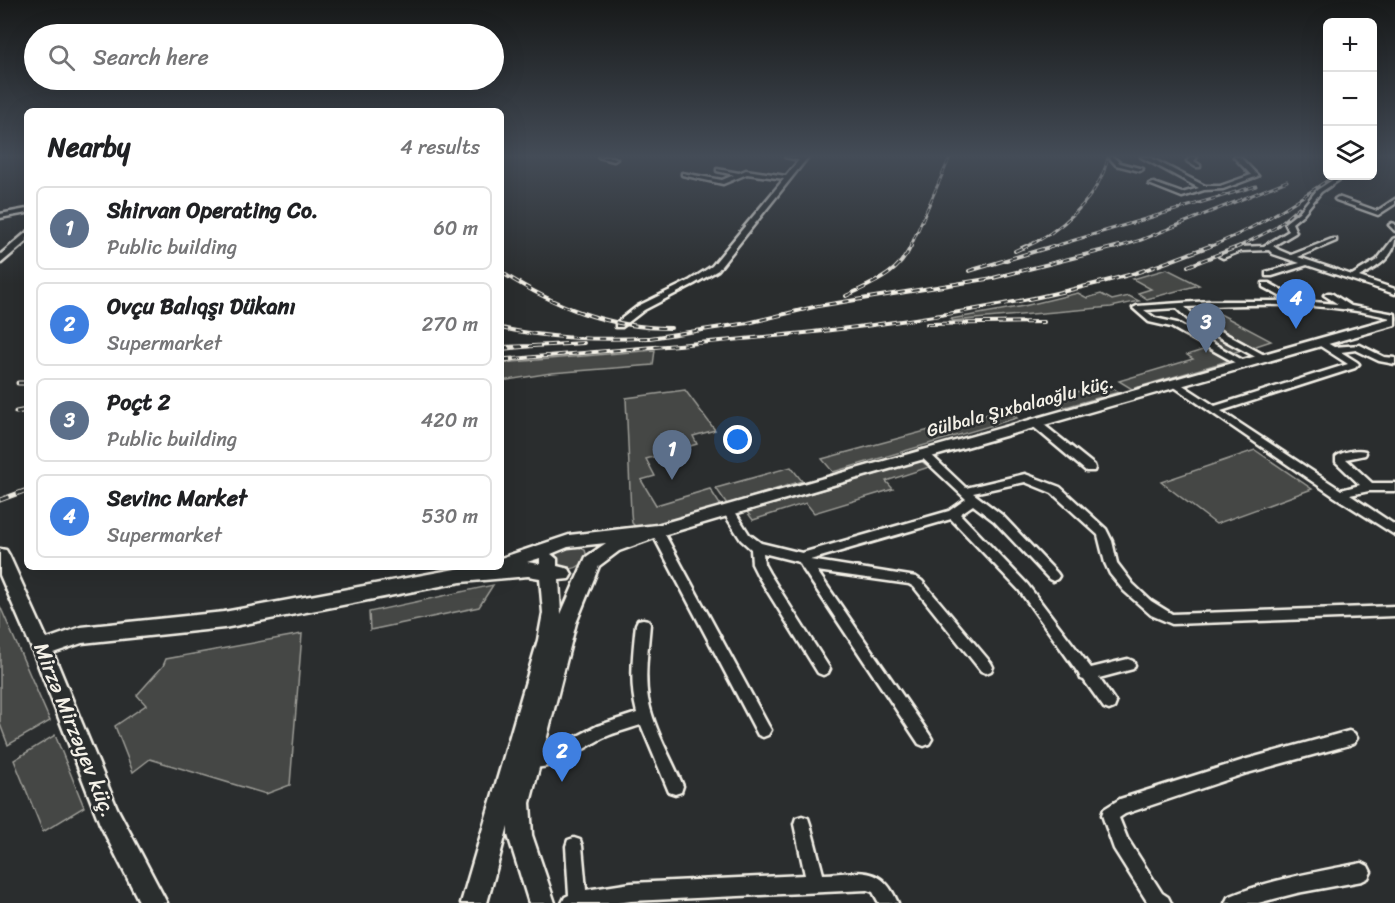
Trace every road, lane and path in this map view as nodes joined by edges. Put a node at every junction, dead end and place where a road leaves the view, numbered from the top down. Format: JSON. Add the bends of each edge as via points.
{"nodes":[{"id":1,"x":770,"y":199,"type":"edge"},
{"id":2,"x":1311,"y":199,"type":"edge"},
{"id":3,"x":1338,"y":199,"type":"dead end"},
{"id":4,"x":1395,"y":201,"type":"edge"},
{"id":5,"x":24,"y":212,"type":"edge"},
{"id":6,"x":0,"y":216,"type":"edge"},
{"id":7,"x":24,"y":238,"type":"edge"},
{"id":8,"x":1334,"y":240,"type":"dead end"},
{"id":9,"x":1395,"y":240,"type":"edge"},
{"id":10,"x":1270,"y":248,"type":"junction"},
{"id":11,"x":1223,"y":256,"type":"dead end"},
{"id":12,"x":1292,"y":257,"type":"junction"},
{"id":13,"x":0,"y":261,"type":"edge"},
{"id":14,"x":1308,"y":262,"type":"junction"},
{"id":15,"x":1269,"y":274,"type":"dead end"},
{"id":16,"x":1353,"y":278,"type":"junction"},
{"id":17,"x":1266,"y":285,"type":"dead end"},
{"id":18,"x":1395,"y":292,"type":"edge"},
{"id":19,"x":1328,"y":295,"type":"dead end"},
{"id":20,"x":1300,"y":304,"type":"junction"},
{"id":21,"x":1178,"y":305,"type":"junction"},
{"id":22,"x":1351,"y":308,"type":"junction"},
{"id":23,"x":1395,"y":319,"type":"edge"},
{"id":24,"x":1194,"y":320,"type":"junction"},
{"id":25,"x":619,"y":325,"type":"dead end"},
{"id":26,"x":1174,"y":326,"type":"junction"},
{"id":27,"x":1320,"y":342,"type":"junction"},
{"id":28,"x":1334,"y":350,"type":"junction"},
{"id":29,"x":1263,"y":358,"type":"junction"},
{"id":30,"x":1395,"y":361,"type":"edge"},
{"id":31,"x":1244,"y":364,"type":"junction"},
{"id":32,"x":1175,"y":384,"type":"junction"},
{"id":33,"x":1213,"y":410,"type":"junction"},
{"id":34,"x":1034,"y":422,"type":"junction"},
{"id":35,"x":923,"y":453,"type":"junction"},
{"id":36,"x":1361,"y":453,"type":"dead end"},
{"id":37,"x":1090,"y":468,"type":"dead end"},
{"id":38,"x":1369,"y":487,"type":"junction"},
{"id":39,"x":1395,"y":487,"type":"edge"},
{"id":40,"x":1339,"y":494,"type":"junction"},
{"id":41,"x":969,"y":496,"type":"junction"},
{"id":42,"x":728,"y":510,"type":"junction"},
{"id":43,"x":953,"y":514,"type":"junction"},
{"id":44,"x":657,"y":531,"type":"junction"},
{"id":45,"x":1395,"y":531,"type":"edge"},
{"id":46,"x":566,"y":542,"type":"junction"},
{"id":47,"x":757,"y":547,"type":"junction"},
{"id":48,"x":2,"y":562,"type":"edge"},
{"id":49,"x":592,"y":562,"type":"junction"},
{"id":50,"x":804,"y":562,"type":"junction"},
{"id":51,"x":504,"y":564,"type":"edge"},
{"id":52,"x":553,"y":568,"type":"junction"},
{"id":53,"x":480,"y":570,"type":"edge"},
{"id":54,"x":461,"y":575,"type":"junction"},
{"id":55,"x":1053,"y":576,"type":"dead end"},
{"id":56,"x":1395,"y":610,"type":"edge"},
{"id":57,"x":643,"y":624,"type":"dead end"},
{"id":58,"x":42,"y":649,"type":"junction"},
{"id":59,"x":1128,"y":665,"type":"dead end"},
{"id":60,"x":986,"y":667,"type":"dead end"},
{"id":61,"x":823,"y":669,"type":"dead end"},
{"id":62,"x":1086,"y":675,"type":"junction"},
{"id":63,"x":1109,"y":703,"type":"dead end"},
{"id":64,"x":645,"y":717,"type":"junction"},
{"id":65,"x":763,"y":730,"type":"dead end"},
{"id":66,"x":1348,"y":738,"type":"dead end"},
{"id":67,"x":924,"y":740,"type":"dead end"},
{"id":68,"x":528,"y":760,"type":"junction"},
{"id":69,"x":675,"y":786,"type":"dead end"},
{"id":70,"x":802,"y":824,"type":"dead end"},
{"id":71,"x":574,"y":846,"type":"dead end"},
{"id":72,"x":1362,"y":872,"type":"dead end"},
{"id":73,"x":816,"y":883,"type":"junction"},
{"id":74,"x":574,"y":901,"type":"edge"},
{"id":75,"x":154,"y":903,"type":"edge"},
{"id":76,"x":474,"y":903,"type":"edge"},
{"id":77,"x":542,"y":903,"type":"edge"},
{"id":78,"x":889,"y":903,"type":"edge"},
{"id":79,"x":1162,"y":903,"type":"edge"},
{"id":80,"x":1234,"y":903,"type":"edge"}],
"edges":[{"from":1,"to":25,"type":"street","via":[[715,268]]},
{"from":2,"to":10,"type":"street","via":[[1288,223],[1293,232]]},
{"from":3,"to":4,"type":"street","via":[[1378,213]]},
{"from":5,"to":6,"type":"street"},
{"from":7,"to":13,"type":"main road"},
{"from":8,"to":12,"type":"street"},
{"from":9,"to":16,"type":"street","via":[[1380,262]]},
{"from":10,"to":11,"type":"street","via":[[1240,249]]},
{"from":10,"to":12,"type":"street"},
{"from":12,"to":14,"type":"street"},
{"from":14,"to":15,"type":"street"},
{"from":14,"to":16,"type":"street"},
{"from":16,"to":18,"type":"street"},
{"from":17,"to":20,"type":"street"},
{"from":19,"to":22,"type":"street"},
{"from":20,"to":21,"type":"street"},
{"from":20,"to":22,"type":"street"},
{"from":21,"to":24,"type":"street"},
{"from":21,"to":26,"type":"street","via":[[1137,308],[1152,320]]},
{"from":22,"to":23,"type":"street"},
{"from":23,"to":27,"type":"main road","name":"Gülbala Şıxbalaoğlu küç."},
{"from":24,"to":26,"type":"street"},
{"from":24,"to":29,"type":"street"},
{"from":26,"to":31,"type":"street"},
{"from":27,"to":28,"type":"street"},
{"from":27,"to":29,"type":"main road","name":"Gülbala Şıxbalaoğlu küç."},
{"from":28,"to":30,"type":"street","via":[[1358,347]]},
{"from":28,"to":33,"type":"street","via":[[1354,364]]},
{"from":29,"to":31,"type":"main road","name":"Gülbala Şıxbalaoğlu küç."},
{"from":31,"to":32,"type":"main road","name":"Gülbala Şıxbalaoğlu küç."},
{"from":32,"to":33,"type":"street"},
{"from":32,"to":34,"type":"main road","name":"Gülbala Şıxbalaoğlu küç."},
{"from":33,"to":40,"type":"street"},
{"from":34,"to":35,"type":"main road","name":"Gülbala Şıxbalaoğlu küç."},
{"from":34,"to":37,"type":"street"},
{"from":35,"to":41,"type":"street"},
{"from":35,"to":42,"type":"main road","name":"Gülbala Şıxbalaoğlu küç."},
{"from":36,"to":38,"type":"street","via":[[1340,460]]},
{"from":38,"to":39,"type":"street"},
{"from":38,"to":40,"type":"street"},
{"from":40,"to":45,"type":"street"},
{"from":41,"to":43,"type":"street"},
{"from":41,"to":55,"type":"street","via":[[998,518]]},
{"from":41,"to":56,"type":"street","via":[[1025,478],[1047,484],[1102,532],[1109,542],[1109,561],[1116,572],[1161,616],[1172,619]]},
{"from":42,"to":44,"type":"main road","name":"Gülbala Şıxbalaoğlu küç."},
{"from":42,"to":47,"type":"street","via":[[745,537]]},
{"from":43,"to":50,"type":"street"},
{"from":43,"to":62,"type":"street","via":[[1023,587]]},
{"from":44,"to":46,"type":"main road"},
{"from":44,"to":49,"type":"main road","via":[[613,547]]},
{"from":44,"to":65,"type":"street"},
{"from":46,"to":49,"type":"main road","via":[[582,542],[591,548]]},
{"from":46,"to":51,"type":"main road"},
{"from":46,"to":52,"type":"main road","via":[[552,550]]},
{"from":47,"to":50,"type":"street"},
{"from":47,"to":61,"type":"street","via":[[758,564],[764,576]]},
{"from":48,"to":58,"type":"main road","name":"Mirzə Mirzəyev küç."},
{"from":49,"to":52,"type":"main road","via":[[577,573]]},
{"from":49,"to":68,"type":"main road","via":[[567,623]]},
{"from":50,"to":60,"type":"street","via":[[912,580]]},
{"from":50,"to":67,"type":"street"},
{"from":52,"to":54,"type":"main road"},
{"from":52,"to":76,"type":"main road","via":[[548,640]]},
{"from":53,"to":54,"type":"main road"},
{"from":54,"to":58,"type":"main road","via":[[224,620],[81,635]]},
{"from":57,"to":64,"type":"street","via":[[639,677]]},
{"from":58,"to":75,"type":"main road","name":"Mirzə Mirzəyev küç.","via":[[108,816]]},
{"from":59,"to":62,"type":"street"},
{"from":62,"to":63,"type":"street"},
{"from":64,"to":68,"type":"street","via":[[602,731],[551,758]]},
{"from":64,"to":69,"type":"street"},
{"from":66,"to":79,"type":"street","via":[[1120,807],[1110,815],[1120,843]]},
{"from":68,"to":77,"type":"main road","via":[[518,819]]},
{"from":70,"to":73,"type":"street"},
{"from":71,"to":74,"type":"street"},
{"from":72,"to":80,"type":"street","via":[[1272,890]]},
{"from":73,"to":74,"type":"street","via":[[631,892]]},
{"from":73,"to":78,"type":"street","via":[[867,880],[879,886]]}]}
